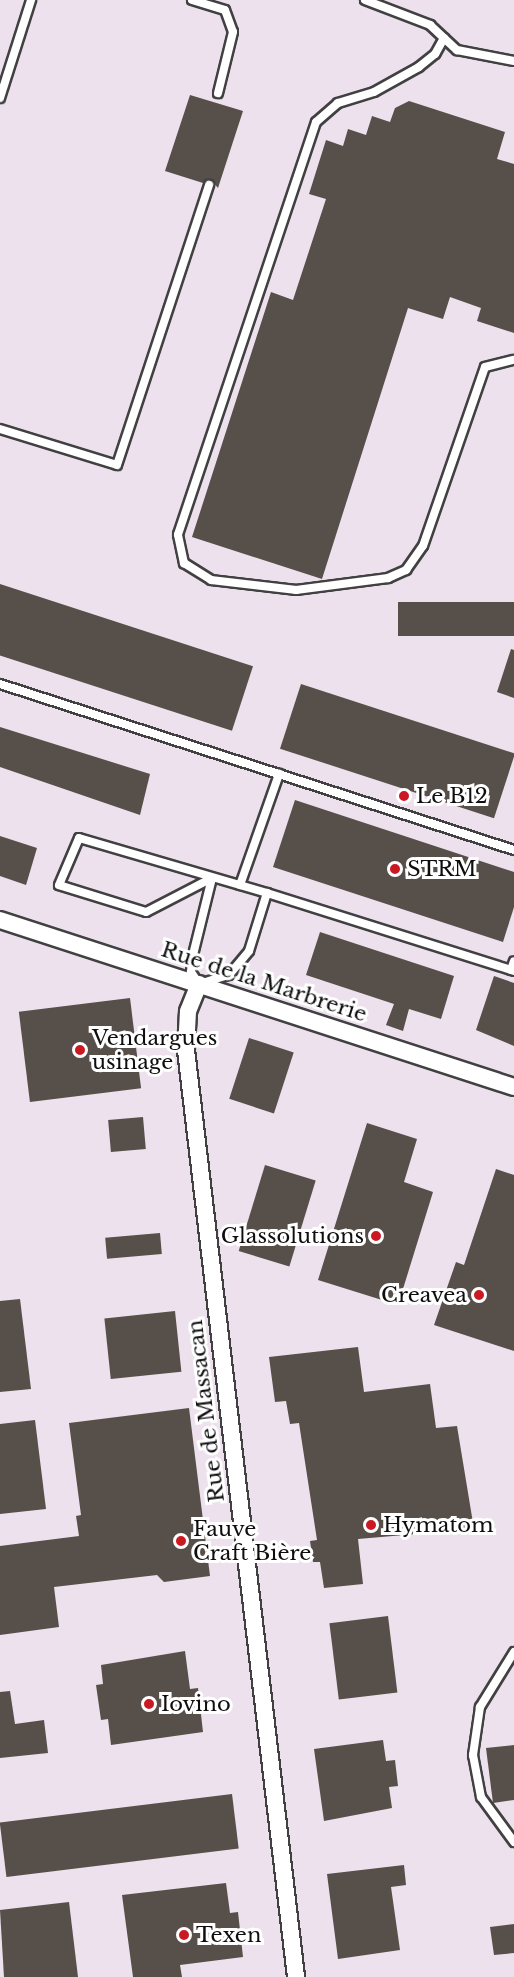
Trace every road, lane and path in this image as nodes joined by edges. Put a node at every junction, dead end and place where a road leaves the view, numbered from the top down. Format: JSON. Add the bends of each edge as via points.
{"nodes":[{"id":1,"x":31,"y":0,"type":"edge"},
{"id":2,"x":192,"y":0,"type":"edge"},
{"id":3,"x":365,"y":0,"type":"edge"},
{"id":4,"x":444,"y":38,"type":"junction"},
{"id":5,"x":514,"y":62,"type":"edge"},
{"id":6,"x":219,"y":93,"type":"dead end"},
{"id":7,"x":0,"y":98,"type":"edge"},
{"id":8,"x":209,"y":185,"type":"dead end"},
{"id":9,"x":514,"y":360,"type":"edge"},
{"id":10,"x":0,"y":429,"type":"edge"},
{"id":11,"x":0,"y":684,"type":"edge"},
{"id":12,"x":279,"y":774,"type":"junction"},
{"id":13,"x":514,"y":850,"type":"edge"},
{"id":14,"x":212,"y":878,"type":"junction"},
{"id":15,"x":240,"y":885,"type":"junction"},
{"id":16,"x":267,"y":893,"type":"junction"},
{"id":17,"x":0,"y":920,"type":"edge"},
{"id":18,"x":513,"y":968,"type":"edge"},
{"id":19,"x":199,"y":984,"type":"junction"},
{"id":20,"x":514,"y":1087,"type":"edge"},
{"id":21,"x":514,"y":1652,"type":"edge"},
{"id":22,"x":514,"y":1842,"type":"edge"},
{"id":23,"x":296,"y":1977,"type":"edge"}],
"edges":[{"from":1,"to":7,"type":"lane"},
{"from":2,"to":6,"type":"lane","via":[[225,10],[233,32]]},
{"from":3,"to":4,"type":"lane","via":[[430,25]]},
{"from":4,"to":5,"type":"lane","via":[[457,50]]},
{"from":4,"to":9,"type":"lane","via":[[435,54],[419,67],[374,92],[338,103],[316,122],[178,535],[184,563],[211,580],[296,590],[388,578],[406,570],[423,546],[485,367]]},
{"from":8,"to":10,"type":"lane","via":[[117,465]]},
{"from":11,"to":12,"type":"lane"},
{"from":12,"to":13,"type":"lane"},
{"from":12,"to":15,"type":"lane"},
{"from":14,"to":14,"type":"lane","via":[[79,838],[59,885],[146,912]]},
{"from":14,"to":15,"type":"lane"},
{"from":14,"to":19,"type":"lane","via":[[193,955],[191,972]]},
{"from":15,"to":16,"type":"lane"},
{"from":16,"to":18,"type":"lane"},
{"from":16,"to":19,"type":"lane","via":[[249,951],[229,975]]},
{"from":17,"to":19,"type":"street","name":"Rue de la Marbrerie"},
{"from":19,"to":20,"type":"street","name":"Rue de la Marbrerie"},
{"from":19,"to":23,"type":"street","name":"Rue de Massacan","via":[[188,1011],[186,1050]]},
{"from":21,"to":22,"type":"lane","via":[[480,1707],[473,1755],[481,1797]]}]}
